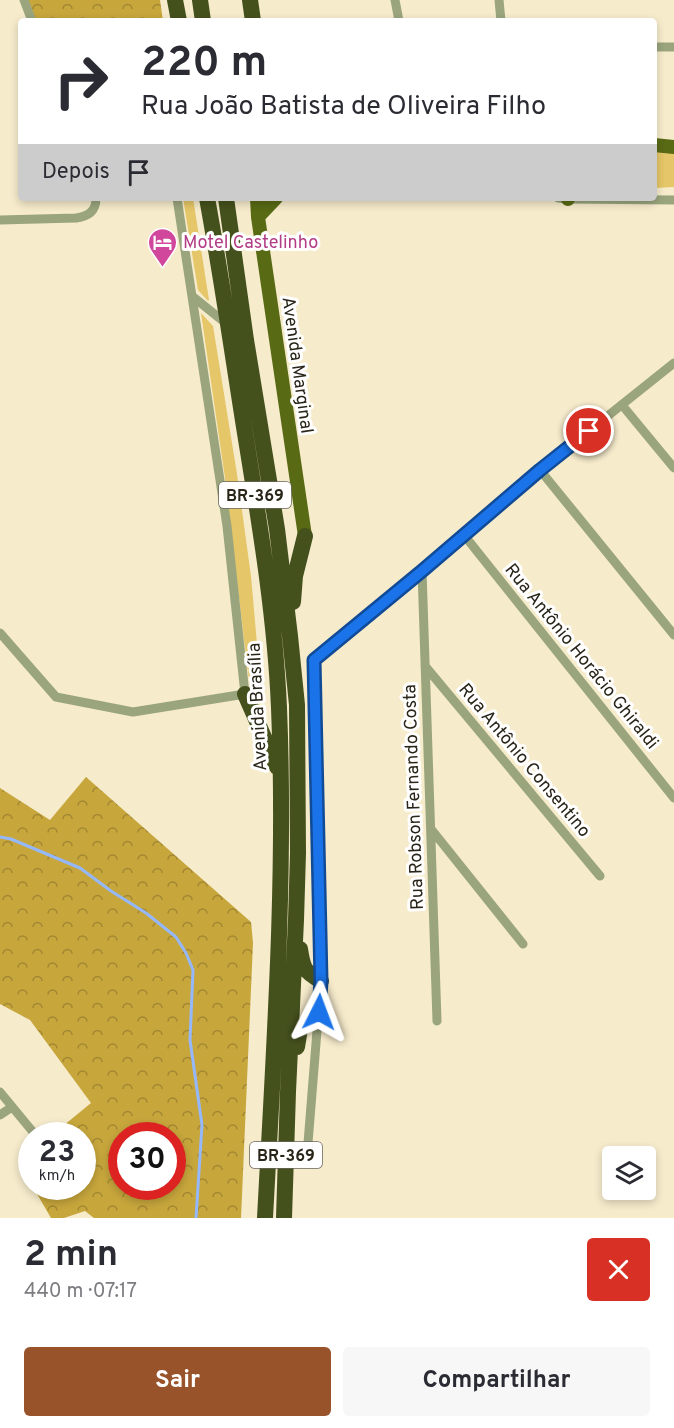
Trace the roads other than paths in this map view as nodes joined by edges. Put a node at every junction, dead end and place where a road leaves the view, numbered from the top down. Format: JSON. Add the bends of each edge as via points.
{"nodes":[{"id":1,"x":24,"y":0,"type":"edge"},
{"id":2,"x":175,"y":0,"type":"edge"},
{"id":3,"x":200,"y":0,"type":"edge"},
{"id":4,"x":250,"y":0,"type":"edge"},
{"id":5,"x":395,"y":0,"type":"edge"},
{"id":6,"x":499,"y":0,"type":"edge"},
{"id":7,"x":31,"y":18,"type":"edge"},
{"id":8,"x":178,"y":18,"type":"edge"},
{"id":9,"x":203,"y":18,"type":"edge"},
{"id":10,"x":253,"y":18,"type":"edge"},
{"id":11,"x":398,"y":18,"type":"edge"},
{"id":12,"x":501,"y":18,"type":"edge"},
{"id":13,"x":657,"y":47,"type":"edge"},
{"id":14,"x":674,"y":47,"type":"edge"},
{"id":15,"x":657,"y":145,"type":"edge"},
{"id":16,"x":674,"y":147,"type":"edge"},
{"id":17,"x":657,"y":200,"type":"edge"},
{"id":18,"x":674,"y":200,"type":"edge"},
{"id":19,"x":97,"y":201,"type":"edge"},
{"id":20,"x":177,"y":201,"type":"edge"},
{"id":21,"x":207,"y":201,"type":"edge"},
{"id":22,"x":226,"y":201,"type":"edge"},
{"id":23,"x":257,"y":201,"type":"edge"},
{"id":24,"x":273,"y":201,"type":"edge"},
{"id":25,"x":258,"y":217,"type":"junction"},
{"id":26,"x":0,"y":220,"type":"edge"},
{"id":27,"x":192,"y":296,"type":"junction"},
{"id":28,"x":228,"y":325,"type":"junction"},
{"id":29,"x":674,"y":363,"type":"edge"},
{"id":30,"x":622,"y":405,"type":"junction"},
{"id":31,"x":674,"y":468,"type":"edge"},
{"id":32,"x":540,"y":470,"type":"junction"},
{"id":33,"x":464,"y":535,"type":"junction"},
{"id":34,"x":305,"y":536,"type":"joint"},
{"id":35,"x":422,"y":571,"type":"junction"},
{"id":36,"x":0,"y":633,"type":"edge"},
{"id":37,"x":290,"y":636,"type":"junction"},
{"id":38,"x":674,"y":636,"type":"edge"},
{"id":39,"x":425,"y":666,"type":"junction"},
{"id":40,"x":245,"y":694,"type":"junction"},
{"id":41,"x":281,"y":776,"type":"junction"},
{"id":42,"x":674,"y":798,"type":"edge"},
{"id":43,"x":430,"y":828,"type":"junction"},
{"id":44,"x":600,"y":876,"type":"dead end"},
{"id":45,"x":296,"y":920,"type":"junction"},
{"id":46,"x":524,"y":944,"type":"dead end"},
{"id":47,"x":321,"y":981,"type":"junction"},
{"id":48,"x":319,"y":1012,"type":"junction"},
{"id":49,"x":436,"y":1021,"type":"dead end"},
{"id":50,"x":0,"y":1092,"type":"edge"},
{"id":51,"x":288,"y":1092,"type":"junction"},
{"id":52,"x":12,"y":1107,"type":"junction"},
{"id":53,"x":0,"y":1115,"type":"edge"},
{"id":54,"x":25,"y":1122,"type":"edge"},
{"id":55,"x":308,"y":1143,"type":"dead end"},
{"id":56,"x":265,"y":1218,"type":"edge"},
{"id":57,"x":284,"y":1218,"type":"edge"}],
"edges":[{"from":1,"to":7,"type":"street"},
{"from":2,"to":8,"type":"highway"},
{"from":3,"to":9,"type":"highway"},
{"from":4,"to":10,"type":"highway"},
{"from":5,"to":11,"type":"street"},
{"from":6,"to":12,"type":"street"},
{"from":13,"to":14,"type":"street"},
{"from":15,"to":16,"type":"main road"},
{"from":17,"to":18,"type":"street"},
{"from":19,"to":26,"type":"street","via":[[93,211],[76,218]]},
{"from":20,"to":27,"type":"street"},
{"from":21,"to":28,"type":"highway","name":"Avenida Brasília","number":"BR-369"},
{"from":22,"to":37,"type":"highway","name":"Avenida Brasília","number":"BR-369"},
{"from":23,"to":25,"type":"main road","name":"Avenida Marginal"},
{"from":24,"to":25,"type":"main road"},
{"from":25,"to":34,"type":"main road","name":"Avenida Marginal"},
{"from":27,"to":28,"type":"street"},
{"from":27,"to":40,"type":"street","via":[[227,526]]},
{"from":28,"to":41,"type":"highway","name":"Avenida Brasília","number":"BR-369","via":[[263,551],[279,706]]},
{"from":29,"to":30,"type":"street"},
{"from":30,"to":31,"type":"street"},
{"from":30,"to":32,"type":"street"},
{"from":32,"to":33,"type":"street"},
{"from":32,"to":38,"type":"street"},
{"from":33,"to":35,"type":"street"},
{"from":33,"to":42,"type":"street","name":"Rua Antônio Horácio Ghiraldi"},
{"from":34,"to":37,"type":"highway","via":[[295,576]]},
{"from":35,"to":39,"type":"street","name":"Rua Robson Fernando Costa"},
{"from":35,"to":47,"type":"street","via":[[314,660]]},
{"from":36,"to":40,"type":"street","via":[[56,697],[133,712]]},
{"from":37,"to":45,"type":"highway","name":"Avenida Brasília","number":"BR-369","via":[[297,705]]},
{"from":39,"to":43,"type":"street","name":"Rua Robson Fernando Costa"},
{"from":39,"to":44,"type":"street","name":"Rua Antônio Consentino"},
{"from":40,"to":41,"type":"highway"},
{"from":41,"to":56,"type":"highway","name":"Avenida Brasília","number":"BR-369","via":[[282,852]]},
{"from":43,"to":46,"type":"street"},
{"from":43,"to":49,"type":"street","name":"Rua Robson Fernando Costa"},
{"from":45,"to":47,"type":"highway","via":[[302,963],[307,973]]},
{"from":45,"to":51,"type":"highway","name":"Avenida Brasília","number":"BR-369"},
{"from":47,"to":48,"type":"street"},
{"from":48,"to":51,"type":"highway","via":[[300,1029]]},
{"from":48,"to":55,"type":"street"},
{"from":50,"to":52,"type":"street"},
{"from":51,"to":57,"type":"highway","name":"Avenida Brasília","number":"BR-369"},
{"from":52,"to":53,"type":"street"},
{"from":52,"to":54,"type":"street"}]}
